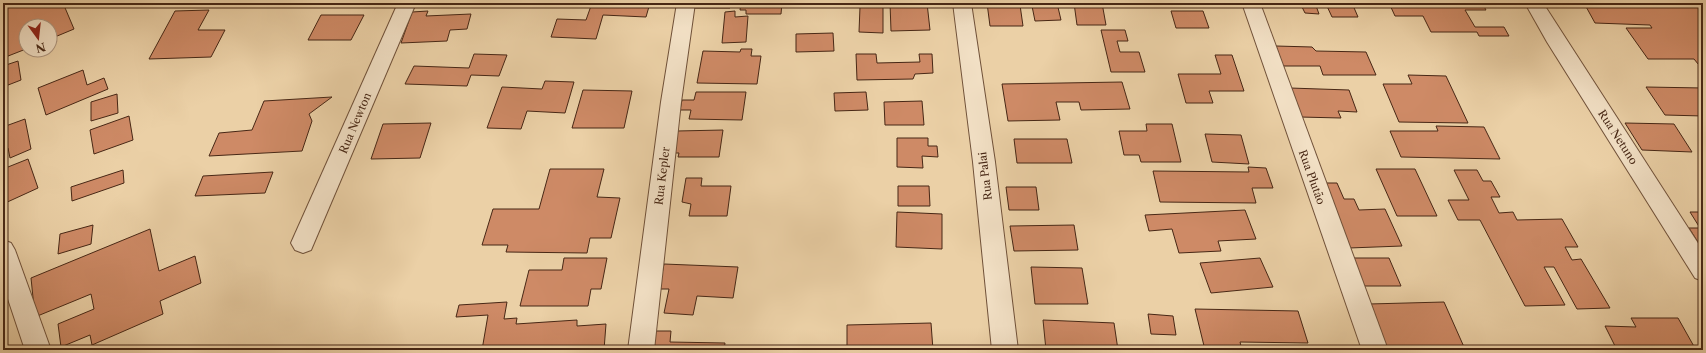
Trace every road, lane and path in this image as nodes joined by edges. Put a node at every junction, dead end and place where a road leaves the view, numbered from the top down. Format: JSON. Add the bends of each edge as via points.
{"nodes":[{"id":1,"x":407,"y":3,"type":"edge"},
{"id":2,"x":686,"y":3,"type":"edge"},
{"id":3,"x":962,"y":3,"type":"edge"},
{"id":4,"x":1251,"y":3,"type":"edge"},
{"id":5,"x":1534,"y":3,"type":"edge"},
{"id":6,"x":303,"y":243,"type":"dead end"},
{"id":7,"x":3,"y":250,"type":"edge"},
{"id":8,"x":1703,"y":271,"type":"edge"},
{"id":9,"x":38,"y":350,"type":"edge"},
{"id":10,"x":641,"y":350,"type":"edge"},
{"id":11,"x":1005,"y":350,"type":"edge"},
{"id":12,"x":1375,"y":350,"type":"edge"}],
"edges":[{"from":1,"to":6,"type":"street","name":"Rua Newton"},
{"from":2,"to":10,"type":"street","name":"Rua Kepler","via":[[671,102]]},
{"from":3,"to":11,"type":"street","name":"Rua Palai","via":[[984,162]]},
{"from":4,"to":12,"type":"street","name":"Rua Plutão"},
{"from":5,"to":8,"type":"street","name":"Rua Netuno"},
{"from":7,"to":9,"type":"street"}]}
